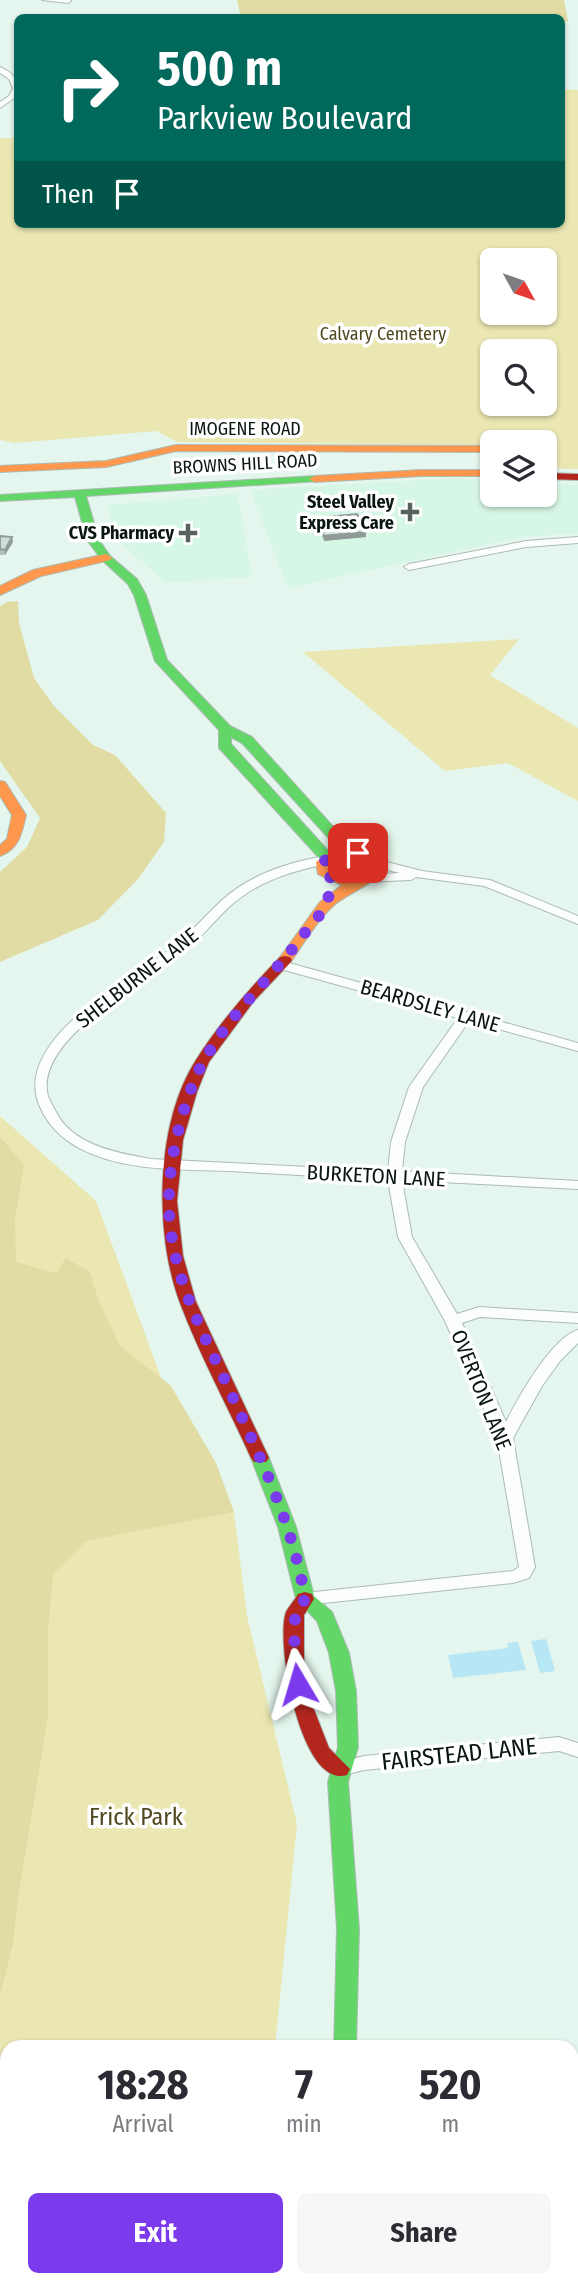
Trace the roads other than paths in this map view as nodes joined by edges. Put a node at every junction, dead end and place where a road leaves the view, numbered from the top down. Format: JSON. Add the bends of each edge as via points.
{"nodes":[{"id":1,"x":45,"y":0,"type":"edge"},
{"id":2,"x":68,"y":1,"type":"edge"},
{"id":3,"x":0,"y":69,"type":"edge"},
{"id":4,"x":14,"y":82,"type":"edge"},
{"id":5,"x":14,"y":93,"type":"edge"},
{"id":6,"x":0,"y":106,"type":"edge"},
{"id":7,"x":480,"y":449,"type":"edge"},
{"id":8,"x":0,"y":469,"type":"edge"},
{"id":9,"x":480,"y":473,"type":"edge"},
{"id":10,"x":557,"y":476,"type":"edge"},
{"id":11,"x":578,"y":477,"type":"edge"},
{"id":12,"x":79,"y":493,"type":"junction"},
{"id":13,"x":0,"y":498,"type":"edge"},
{"id":14,"x":578,"y":540,"type":"edge"},
{"id":15,"x":106,"y":558,"type":"junction"},
{"id":16,"x":409,"y":568,"type":"dead end"},
{"id":17,"x":0,"y":591,"type":"edge"},
{"id":18,"x":225,"y":729,"type":"junction"},
{"id":19,"x":0,"y":785,"type":"edge"},
{"id":20,"x":0,"y":852,"type":"edge"},
{"id":21,"x":349,"y":852,"type":"junction"},
{"id":22,"x":375,"y":863,"type":"junction"},
{"id":23,"x":327,"y":867,"type":"junction"},
{"id":24,"x":422,"y":875,"type":"junction"},
{"id":25,"x":363,"y":880,"type":"junction"},
{"id":26,"x":325,"y":905,"type":"junction"},
{"id":27,"x":578,"y":920,"type":"edge"},
{"id":28,"x":282,"y":965,"type":"junction"},
{"id":29,"x":466,"y":1016,"type":"junction"},
{"id":30,"x":578,"y":1047,"type":"edge"},
{"id":31,"x":174,"y":1165,"type":"junction"},
{"id":32,"x":394,"y":1176,"type":"junction"},
{"id":33,"x":578,"y":1185,"type":"edge"},
{"id":34,"x":578,"y":1318,"type":"edge"},
{"id":35,"x":453,"y":1321,"type":"junction"},
{"id":36,"x":578,"y":1335,"type":"edge"},
{"id":37,"x":505,"y":1438,"type":"junction"},
{"id":38,"x":305,"y":1599,"type":"junction"},
{"id":39,"x":578,"y":1750,"type":"edge"},
{"id":40,"x":340,"y":1769,"type":"junction"},
{"id":41,"x":345,"y":2040,"type":"edge"}],
"edges":[{"from":1,"to":2,"type":"street"},
{"from":3,"to":4,"type":"street"},
{"from":5,"to":6,"type":"street"},
{"from":7,"to":8,"type":"street","name":"IMOGENE ROAD","via":[[176,448],[95,465]]},
{"from":9,"to":12,"type":"street","name":"BROWNS HILL ROAD"},
{"from":10,"to":11,"type":"street"},
{"from":12,"to":13,"type":"street","name":"BROWNS HILL ROAD"},
{"from":12,"to":15,"type":"street","via":[[93,540]]},
{"from":14,"to":16,"type":"street","via":[[526,544]]},
{"from":15,"to":17,"type":"street","via":[[38,574]]},
{"from":15,"to":18,"type":"street","via":[[133,582],[140,595],[161,661]]},
{"from":18,"to":21,"type":"street","via":[[247,740]]},
{"from":18,"to":23,"type":"street","via":[[224,745]]},
{"from":19,"to":20,"type":"street","via":[[19,815],[13,840]]},
{"from":21,"to":22,"type":"street"},
{"from":21,"to":23,"type":"street"},
{"from":22,"to":24,"type":"street"},
{"from":22,"to":25,"type":"street","via":[[375,871]]},
{"from":23,"to":25,"type":"street"},
{"from":23,"to":26,"type":"street"},
{"from":23,"to":31,"type":"street","name":"SHELBURNE LANE","via":[[293,868],[234,896],[178,950],[103,999],[76,1023],[43,1068],[40,1089],[46,1111],[71,1138],[114,1157]]},
{"from":24,"to":25,"type":"street"},
{"from":24,"to":27,"type":"street","via":[[486,883]]},
{"from":25,"to":26,"type":"street"},
{"from":26,"to":28,"type":"street"},
{"from":28,"to":29,"type":"street","name":"BEARDSLEY LANE"},
{"from":28,"to":31,"type":"street","via":[[249,998],[202,1062],[176,1140]]},
{"from":29,"to":30,"type":"street","name":"BEARDSLEY LANE"},
{"from":29,"to":32,"type":"street","name":"OVERTON LANE","via":[[415,1087],[397,1142]]},
{"from":31,"to":32,"type":"street","name":"BURKETON LANE"},
{"from":31,"to":38,"type":"street","via":[[169,1201],[175,1256],[188,1303],[258,1452],[286,1527]]},
{"from":32,"to":33,"type":"street","name":"BURKETON LANE"},
{"from":32,"to":35,"type":"street","name":"OVERTON LANE","via":[[405,1237]]},
{"from":34,"to":35,"type":"street","via":[[479,1312]]},
{"from":35,"to":37,"type":"street","name":"OVERTON LANE"},
{"from":36,"to":37,"type":"street","via":[[534,1382]]},
{"from":37,"to":38,"type":"street","name":"OVERTON LANE","via":[[526,1549],[523,1574]]},
{"from":38,"to":40,"type":"street","via":[[325,1617],[339,1653],[348,1747]]},
{"from":38,"to":40,"type":"street","via":[[295,1614],[298,1684],[321,1753]]},
{"from":39,"to":40,"type":"street","name":"FAIRSTEAD LANE","via":[[559,1744]]},
{"from":40,"to":41,"type":"street","via":[[348,1929]]}]}
